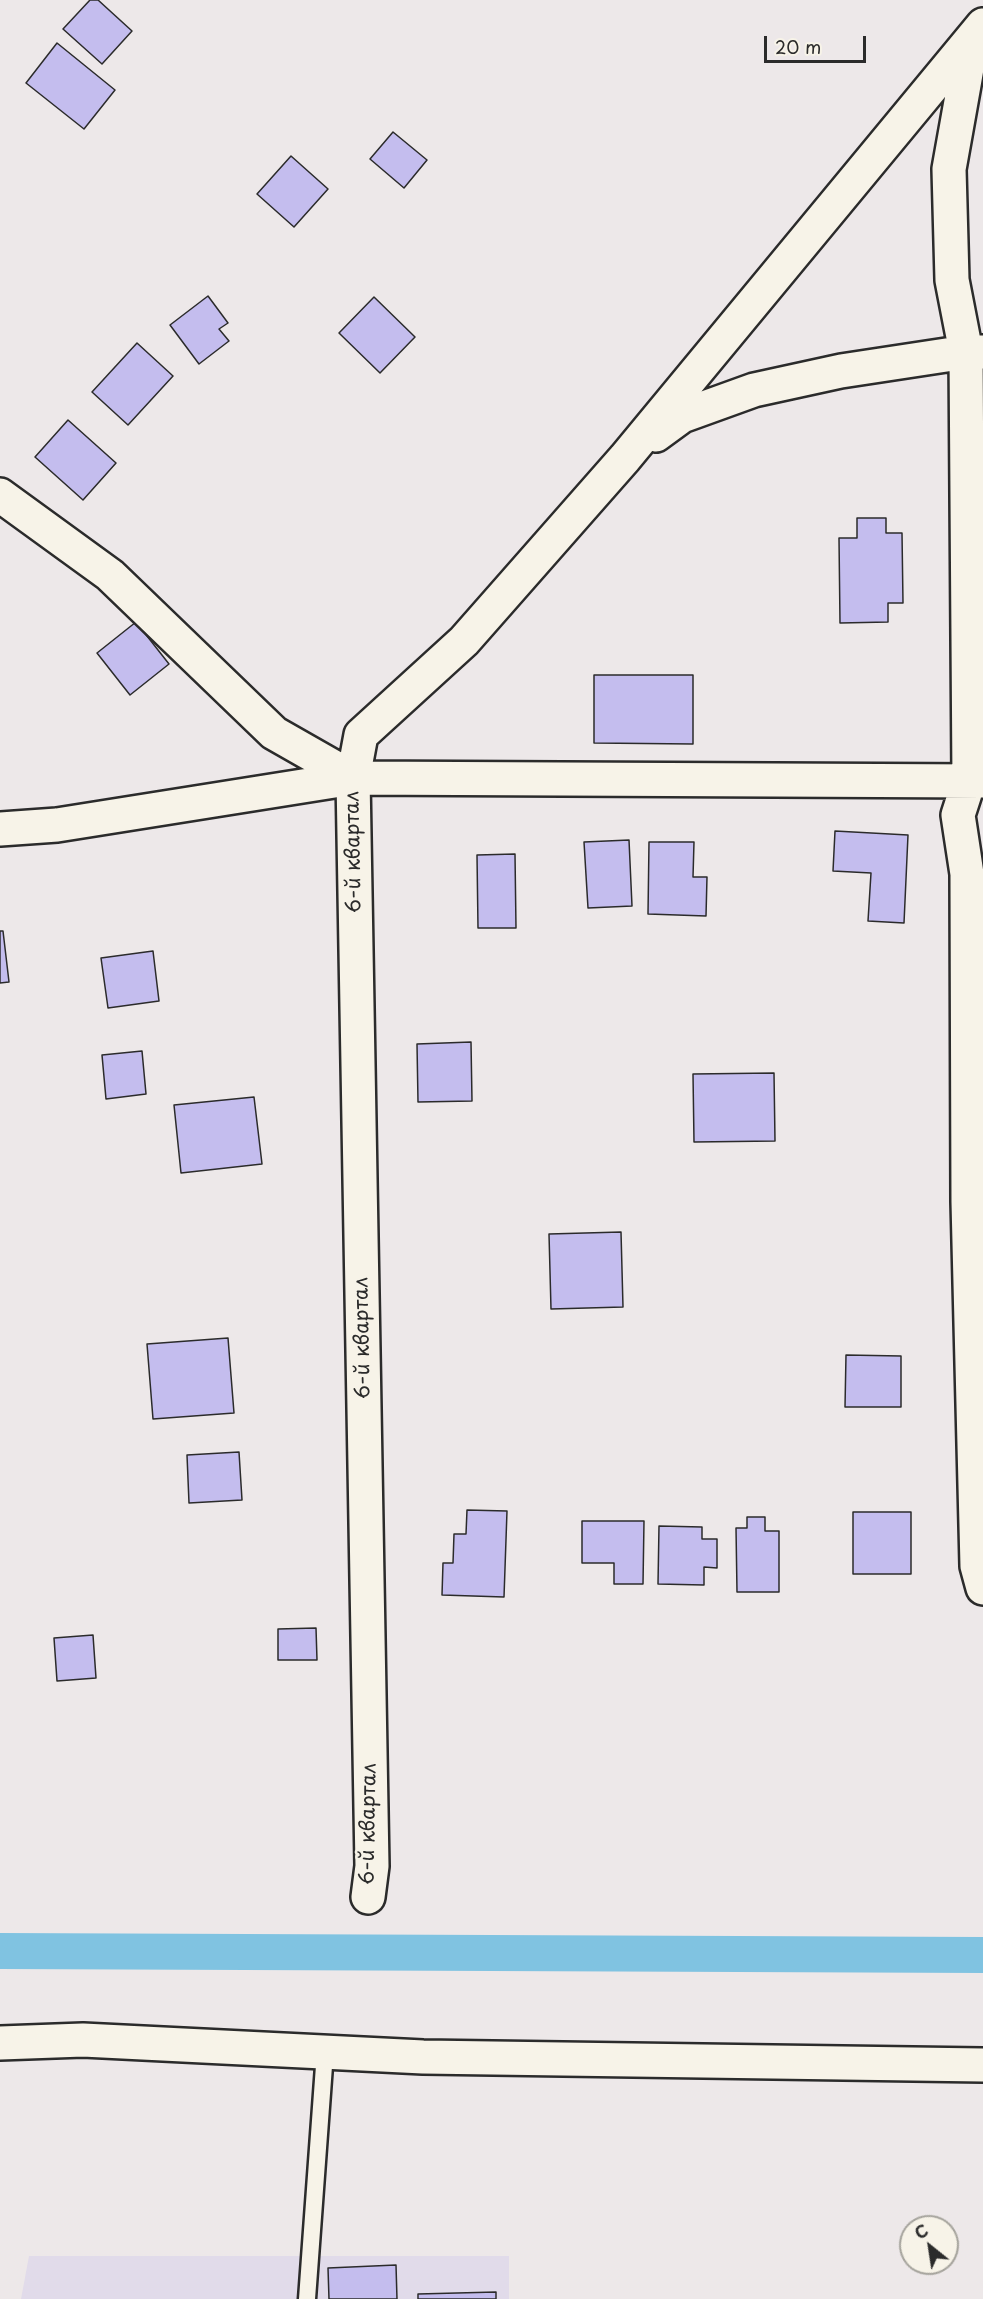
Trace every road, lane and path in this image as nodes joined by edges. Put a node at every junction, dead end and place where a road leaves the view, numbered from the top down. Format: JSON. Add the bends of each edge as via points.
{"nodes":[{"id":1,"x":978,"y":32,"type":"edge"},
{"id":2,"x":974,"y":352,"type":"edge"},
{"id":3,"x":625,"y":458,"type":"junction"},
{"id":4,"x":0,"y":495,"type":"edge"},
{"id":5,"x":353,"y":778,"type":"junction"},
{"id":6,"x":976,"y":781,"type":"edge"},
{"id":7,"x":0,"y":829,"type":"edge"},
{"id":8,"x":983,"y":1588,"type":"edge"},
{"id":9,"x":368,"y":1897,"type":"dead end"},
{"id":10,"x":0,"y":2043,"type":"edge"},
{"id":11,"x":325,"y":2052,"type":"junction"},
{"id":12,"x":983,"y":2065,"type":"edge"},
{"id":13,"x":307,"y":2299,"type":"edge"}],
"edges":[{"from":1,"to":2,"type":"street","via":[[949,170],[952,279]]},
{"from":1,"to":3,"type":"street"},
{"from":2,"to":3,"type":"street","via":[[840,371],[754,390],[682,416]]},
{"from":2,"to":6,"type":"street"},
{"from":3,"to":5,"type":"street","name":"6-й квартал","via":[[464,640],[361,735]]},
{"from":4,"to":5,"type":"street","via":[[110,574],[274,733]]},
{"from":5,"to":6,"type":"street"},
{"from":5,"to":7,"type":"street","via":[[57,825]]},
{"from":5,"to":9,"type":"street","name":"6-й квартал","via":[[372,1866]]},
{"from":6,"to":8,"type":"street","via":[[958,815],[967,874],[968,1202],[977,1566]]},
{"from":10,"to":11,"type":"street","via":[[83,2040]]},
{"from":11,"to":12,"type":"street","via":[[423,2057]]},
{"from":11,"to":13,"type":"lane"}]}
